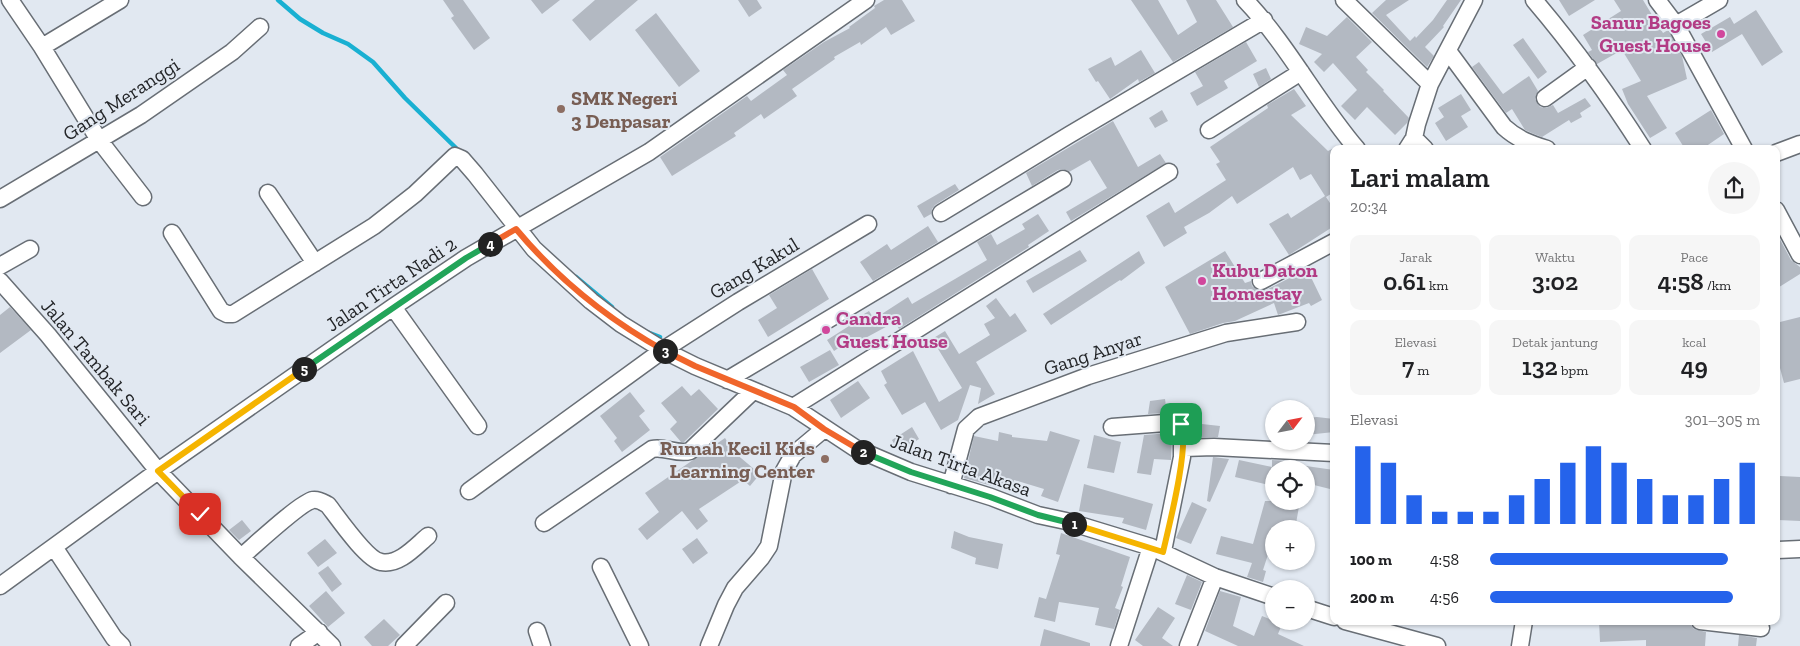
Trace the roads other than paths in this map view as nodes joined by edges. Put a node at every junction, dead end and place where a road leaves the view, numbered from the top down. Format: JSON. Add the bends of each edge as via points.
{"nodes":[{"id":1,"x":10,"y":0,"type":"edge"},
{"id":2,"x":120,"y":0,"type":"edge"},
{"id":3,"x":866,"y":0,"type":"edge"},
{"id":4,"x":1245,"y":0,"type":"edge"},
{"id":5,"x":1344,"y":0,"type":"edge"},
{"id":6,"x":1474,"y":0,"type":"edge"},
{"id":7,"x":1534,"y":0,"type":"edge"},
{"id":8,"x":1657,"y":0,"type":"edge"},
{"id":9,"x":1719,"y":0,"type":"edge"},
{"id":10,"x":1264,"y":20,"type":"junction"},
{"id":11,"x":1676,"y":25,"type":"junction"},
{"id":12,"x":260,"y":27,"type":"dead end"},
{"id":13,"x":42,"y":47,"type":"junction"},
{"id":14,"x":1448,"y":51,"type":"junction"},
{"id":15,"x":1588,"y":68,"type":"junction"},
{"id":16,"x":1301,"y":72,"type":"junction"},
{"id":17,"x":1430,"y":84,"type":"junction"},
{"id":18,"x":1545,"y":98,"type":"dead end"},
{"id":19,"x":1209,"y":130,"type":"dead end"},
{"id":20,"x":99,"y":140,"type":"junction"},
{"id":21,"x":1800,"y":144,"type":"edge"},
{"id":22,"x":1353,"y":145,"type":"edge"},
{"id":23,"x":1415,"y":145,"type":"edge"},
{"id":24,"x":1535,"y":145,"type":"edge"},
{"id":25,"x":1640,"y":145,"type":"edge"},
{"id":26,"x":1742,"y":145,"type":"edge"},
{"id":27,"x":1780,"y":152,"type":"edge"},
{"id":28,"x":1169,"y":172,"type":"dead end"},
{"id":29,"x":1063,"y":179,"type":"dead end"},
{"id":30,"x":268,"y":193,"type":"dead end"},
{"id":31,"x":143,"y":197,"type":"dead end"},
{"id":32,"x":0,"y":199,"type":"edge"},
{"id":33,"x":941,"y":213,"type":"dead end"},
{"id":34,"x":1780,"y":218,"type":"edge"},
{"id":35,"x":868,"y":224,"type":"dead end"},
{"id":36,"x":516,"y":229,"type":"junction"},
{"id":37,"x":172,"y":233,"type":"dead end"},
{"id":38,"x":1330,"y":244,"type":"edge"},
{"id":39,"x":30,"y":249,"type":"dead end"},
{"id":40,"x":1800,"y":255,"type":"edge"},
{"id":41,"x":316,"y":263,"type":"junction"},
{"id":42,"x":0,"y":266,"type":"edge"},
{"id":43,"x":1261,"y":280,"type":"dead end"},
{"id":44,"x":0,"y":281,"type":"edge"},
{"id":45,"x":393,"y":308,"type":"junction"},
{"id":46,"x":1298,"y":322,"type":"dead end"},
{"id":47,"x":663,"y":350,"type":"junction"},
{"id":48,"x":727,"y":380,"type":"junction"},
{"id":49,"x":753,"y":391,"type":"junction"},
{"id":50,"x":794,"y":407,"type":"junction"},
{"id":51,"x":478,"y":426,"type":"dead end"},
{"id":52,"x":1112,"y":426,"type":"dead end"},
{"id":53,"x":824,"y":429,"type":"junction"},
{"id":54,"x":1183,"y":448,"type":"junction"},
{"id":55,"x":1330,"y":453,"type":"edge"},
{"id":56,"x":158,"y":471,"type":"junction"},
{"id":57,"x":951,"y":485,"type":"junction"},
{"id":58,"x":469,"y":491,"type":"dead end"},
{"id":59,"x":544,"y":523,"type":"dead end"},
{"id":60,"x":428,"y":536,"type":"dead end"},
{"id":61,"x":54,"y":548,"type":"junction"},
{"id":62,"x":1157,"y":549,"type":"junction"},
{"id":63,"x":1800,"y":549,"type":"edge"},
{"id":64,"x":1780,"y":550,"type":"edge"},
{"id":65,"x":241,"y":556,"type":"junction"},
{"id":66,"x":601,"y":566,"type":"dead end"},
{"id":67,"x":1215,"y":577,"type":"junction"},
{"id":68,"x":0,"y":586,"type":"edge"},
{"id":69,"x":1265,"y":594,"type":"edge"},
{"id":70,"x":446,"y":603,"type":"dead end"},
{"id":71,"x":1315,"y":611,"type":"edge"},
{"id":72,"x":1330,"y":617,"type":"edge"},
{"id":73,"x":1360,"y":625,"type":"edge"},
{"id":74,"x":1523,"y":625,"type":"edge"},
{"id":75,"x":1735,"y":625,"type":"edge"},
{"id":76,"x":1761,"y":628,"type":"dead end"},
{"id":77,"x":319,"y":632,"type":"junction"},
{"id":78,"x":122,"y":646,"type":"edge"},
{"id":79,"x":299,"y":646,"type":"edge"},
{"id":80,"x":332,"y":646,"type":"edge"},
{"id":81,"x":404,"y":646,"type":"edge"},
{"id":82,"x":640,"y":646,"type":"edge"},
{"id":83,"x":709,"y":646,"type":"edge"},
{"id":84,"x":1119,"y":646,"type":"edge"},
{"id":85,"x":1188,"y":646,"type":"edge"},
{"id":86,"x":1437,"y":646,"type":"edge"},
{"id":87,"x":1520,"y":646,"type":"edge"}],
"edges":[{"from":1,"to":13,"type":"street"},
{"from":2,"to":13,"type":"street"},
{"from":3,"to":36,"type":"street","name":"Jalan Tirta Nadi 2","via":[[649,152]]},
{"from":4,"to":10,"type":"street"},
{"from":5,"to":17,"type":"street"},
{"from":6,"to":14,"type":"street"},
{"from":7,"to":15,"type":"street"},
{"from":8,"to":11,"type":"street"},
{"from":9,"to":11,"type":"street"},
{"from":10,"to":16,"type":"street"},
{"from":10,"to":33,"type":"street"},
{"from":11,"to":26,"type":"street"},
{"from":12,"to":20,"type":"street","name":"Gang Meranggi","via":[[232,52]]},
{"from":13,"to":20,"type":"street"},
{"from":14,"to":17,"type":"street"},
{"from":14,"to":24,"type":"street","via":[[1504,127],[1513,136]]},
{"from":15,"to":18,"type":"street"},
{"from":15,"to":25,"type":"street"},
{"from":16,"to":19,"type":"street"},
{"from":16,"to":22,"type":"street"},
{"from":17,"to":23,"type":"street","via":[[1417,124]]},
{"from":20,"to":31,"type":"street"},
{"from":20,"to":32,"type":"street","name":"Gang Meranggi"},
{"from":21,"to":27,"type":"street"},
{"from":28,"to":50,"type":"street"},
{"from":29,"to":48,"type":"street"},
{"from":30,"to":41,"type":"street"},
{"from":34,"to":40,"type":"street"},
{"from":35,"to":47,"type":"street","name":"Gang Kakul"},
{"from":36,"to":41,"type":"street","name":"Jalan Tirta Akasa","via":[[475,174],[455,156],[415,194],[374,226]]},
{"from":36,"to":45,"type":"street","name":"Jalan Tirta Nadi 2","via":[[466,258]]},
{"from":36,"to":47,"type":"street","name":"Jalan Tirta Akasa","via":[[591,301],[620,324]]},
{"from":37,"to":41,"type":"street","via":[[222,311],[228,314],[233,314]]},
{"from":38,"to":43,"type":"street"},
{"from":39,"to":42,"type":"street"},
{"from":44,"to":56,"type":"street","name":"Jalan Tambak Sari"},
{"from":45,"to":51,"type":"street"},
{"from":45,"to":56,"type":"street","name":"Jalan Tirta Nadi 2"},
{"from":46,"to":57,"type":"street","name":"Gang Anyar","via":[[1226,333],[1088,376],[979,417],[966,428]]},
{"from":47,"to":48,"type":"street","name":"Jalan Tirta Akasa"},
{"from":47,"to":58,"type":"street","name":"Gang Kakul"},
{"from":48,"to":49,"type":"street","name":"Jalan Tirta Akasa"},
{"from":49,"to":50,"type":"street","name":"Jalan Tirta Akasa"},
{"from":49,"to":59,"type":"street","via":[[690,451],[652,449]]},
{"from":50,"to":53,"type":"street","name":"Jalan Tirta Akasa"},
{"from":52,"to":54,"type":"street","via":[[1178,422],[1183,430]]},
{"from":53,"to":57,"type":"street","name":"Jalan Tirta Akasa","via":[[862,451]]},
{"from":53,"to":83,"type":"street","via":[[793,455],[784,471],[769,546],[734,588]]},
{"from":54,"to":55,"type":"street"},
{"from":54,"to":62,"type":"street"},
{"from":56,"to":61,"type":"street","name":"Jalan Tirta Nadi 2"},
{"from":56,"to":65,"type":"street","name":"Jalan Tambak Sari"},
{"from":57,"to":62,"type":"street","name":"Jalan Tirta Akasa","via":[[1038,515]]},
{"from":60,"to":65,"type":"street","via":[[398,559],[382,563],[371,558],[328,505],[313,500]]},
{"from":61,"to":68,"type":"street","name":"Jalan Tirta Nadi 2"},
{"from":61,"to":78,"type":"street"},
{"from":62,"to":67,"type":"street","name":"Jalan Tirta Akasa"},
{"from":62,"to":84,"type":"street"},
{"from":63,"to":64,"type":"street"},
{"from":65,"to":77,"type":"street","name":"Jalan Tambak Sari"},
{"from":66,"to":82,"type":"street"},
{"from":67,"to":69,"type":"street","name":"Jalan Tirta Akasa"},
{"from":67,"to":85,"type":"street"},
{"from":70,"to":81,"type":"street"},
{"from":71,"to":72,"type":"street"},
{"from":73,"to":86,"type":"street"},
{"from":74,"to":87,"type":"street"},
{"from":75,"to":76,"type":"street"},
{"from":77,"to":79,"type":"street"},
{"from":77,"to":80,"type":"street","name":"Jalan Tambak Sari"}]}
